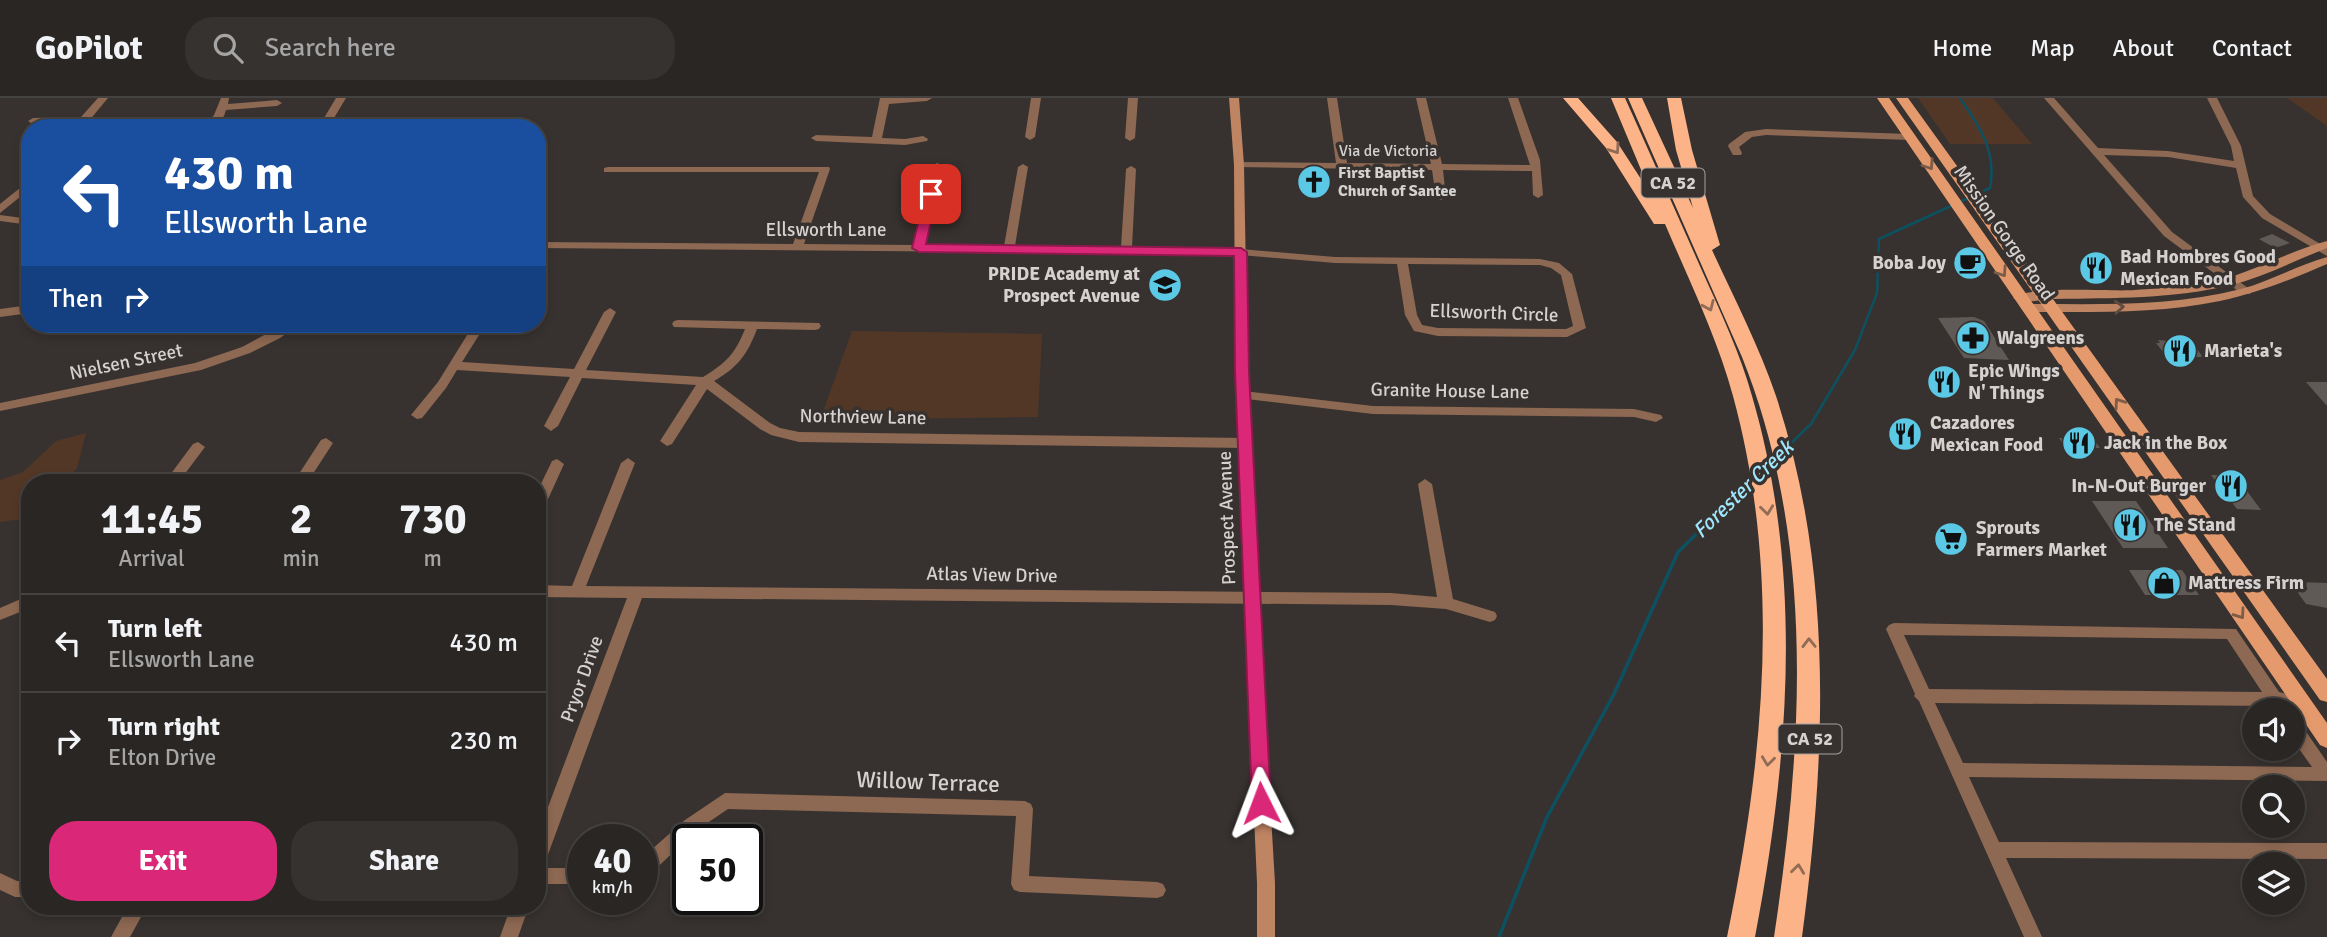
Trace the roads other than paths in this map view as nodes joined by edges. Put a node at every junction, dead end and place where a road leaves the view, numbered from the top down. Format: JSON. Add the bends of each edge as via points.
{"nodes":[{"id":1,"x":103,"y":98,"type":"edge"},
{"id":2,"x":341,"y":98,"type":"edge"},
{"id":3,"x":926,"y":98,"type":"edge"},
{"id":4,"x":1036,"y":98,"type":"edge"},
{"id":5,"x":1133,"y":98,"type":"edge"},
{"id":6,"x":1234,"y":98,"type":"edge"},
{"id":7,"x":1332,"y":98,"type":"edge"},
{"id":8,"x":1421,"y":98,"type":"edge"},
{"id":9,"x":1513,"y":98,"type":"edge"},
{"id":10,"x":1570,"y":98,"type":"edge"},
{"id":11,"x":1611,"y":98,"type":"edge"},
{"id":12,"x":1618,"y":98,"type":"edge"},
{"id":13,"x":1635,"y":98,"type":"edge"},
{"id":14,"x":1674,"y":98,"type":"edge"},
{"id":15,"x":1883,"y":98,"type":"edge"},
{"id":16,"x":1902,"y":98,"type":"edge"},
{"id":17,"x":2049,"y":98,"type":"edge"},
{"id":18,"x":2212,"y":98,"type":"edge"},
{"id":19,"x":885,"y":100,"type":"edge"},
{"id":20,"x":224,"y":102,"type":"edge"},
{"id":21,"x":277,"y":103,"type":"dead end"},
{"id":22,"x":86,"y":119,"type":"edge"},
{"id":23,"x":214,"y":119,"type":"edge"},
{"id":24,"x":328,"y":119,"type":"edge"},
{"id":25,"x":1030,"y":137,"type":"dead end"},
{"id":26,"x":1910,"y":137,"type":"junction"},
{"id":27,"x":816,"y":138,"type":"dead end"},
{"id":28,"x":1130,"y":138,"type":"dead end"},
{"id":29,"x":923,"y":139,"type":"dead end"},
{"id":30,"x":876,"y":141,"type":"junction"},
{"id":31,"x":2094,"y":151,"type":"junction"},
{"id":32,"x":1737,"y":153,"type":"dead end"},
{"id":33,"x":1239,"y":165,"type":"junction"},
{"id":34,"x":2240,"y":165,"type":"junction"},
{"id":35,"x":937,"y":166,"type":"dead end"},
{"id":36,"x":1437,"y":166,"type":"junction"},
{"id":37,"x":1023,"y":167,"type":"dead end"},
{"id":38,"x":1342,"y":167,"type":"junction"},
{"id":39,"x":1536,"y":168,"type":"junction"},
{"id":40,"x":1131,"y":169,"type":"dead end"},
{"id":41,"x":608,"y":170,"type":"dead end"},
{"id":42,"x":1652,"y":176,"type":"junction"},
{"id":43,"x":21,"y":191,"type":"edge"},
{"id":44,"x":1538,"y":195,"type":"dead end"},
{"id":45,"x":1441,"y":197,"type":"dead end"},
{"id":46,"x":0,"y":210,"type":"edge"},
{"id":47,"x":0,"y":218,"type":"edge"},
{"id":48,"x":21,"y":221,"type":"edge"},
{"id":49,"x":546,"y":245,"type":"edge"},
{"id":50,"x":797,"y":247,"type":"junction"},
{"id":51,"x":919,"y":248,"type":"junction"},
{"id":52,"x":2324,"y":248,"type":"edge"},
{"id":53,"x":1009,"y":249,"type":"junction"},
{"id":54,"x":1126,"y":251,"type":"junction"},
{"id":55,"x":1241,"y":252,"type":"junction"},
{"id":56,"x":2327,"y":260,"type":"edge"},
{"id":57,"x":1402,"y":261,"type":"junction"},
{"id":58,"x":1704,"y":273,"type":"junction"},
{"id":59,"x":2231,"y":281,"type":"junction"},
{"id":60,"x":2246,"y":291,"type":"junction"},
{"id":61,"x":2035,"y":302,"type":"junction"},
{"id":62,"x":21,"y":310,"type":"edge"},
{"id":63,"x":610,"y":312,"type":"dead end"},
{"id":64,"x":0,"y":313,"type":"edge"},
{"id":65,"x":678,"y":324,"type":"dead end"},
{"id":66,"x":754,"y":325,"type":"junction"},
{"id":67,"x":815,"y":326,"type":"dead end"},
{"id":68,"x":273,"y":333,"type":"edge"},
{"id":69,"x":279,"y":333,"type":"edge"},
{"id":70,"x":475,"y":333,"type":"edge"},
{"id":71,"x":276,"y":335,"type":"junction"},
{"id":72,"x":455,"y":366,"type":"junction"},
{"id":73,"x":581,"y":372,"type":"junction"},
{"id":74,"x":705,"y":381,"type":"junction"},
{"id":75,"x":1243,"y":395,"type":"junction"},
{"id":76,"x":0,"y":407,"type":"edge"},
{"id":77,"x":418,"y":415,"type":"dead end"},
{"id":78,"x":1656,"y":418,"type":"dead end"},
{"id":79,"x":551,"y":426,"type":"dead end"},
{"id":80,"x":667,"y":441,"type":"dead end"},
{"id":81,"x":326,"y":443,"type":"dead end"},
{"id":82,"x":1245,"y":443,"type":"junction"},
{"id":83,"x":198,"y":446,"type":"dead end"},
{"id":84,"x":628,"y":463,"type":"dead end"},
{"id":85,"x":557,"y":464,"type":"dead end"},
{"id":86,"x":178,"y":474,"type":"edge"},
{"id":87,"x":306,"y":474,"type":"edge"},
{"id":88,"x":1425,"y":484,"type":"dead end"},
{"id":89,"x":546,"y":488,"type":"edge"},
{"id":90,"x":546,"y":591,"type":"edge"},
{"id":91,"x":577,"y":591,"type":"junction"},
{"id":92,"x":637,"y":591,"type":"junction"},
{"id":93,"x":1251,"y":596,"type":"junction"},
{"id":94,"x":1446,"y":603,"type":"junction"},
{"id":95,"x":21,"y":605,"type":"edge"},
{"id":96,"x":0,"y":614,"type":"edge"},
{"id":97,"x":1490,"y":616,"type":"dead end"},
{"id":98,"x":2327,"y":694,"type":"edge"},
{"id":99,"x":1922,"y":696,"type":"junction"},
{"id":100,"x":2282,"y":698,"type":"edge"},
{"id":101,"x":2283,"y":698,"type":"edge"},
{"id":102,"x":2242,"y":702,"type":"edge"},
{"id":103,"x":2305,"y":720,"type":"edge"},
{"id":104,"x":2327,"y":739,"type":"edge"},
{"id":105,"x":2305,"y":744,"type":"edge"},
{"id":106,"x":1956,"y":770,"type":"junction"},
{"id":107,"x":546,"y":835,"type":"edge"},
{"id":108,"x":1993,"y":850,"type":"junction"},
{"id":109,"x":2327,"y":851,"type":"edge"},
{"id":110,"x":658,"y":855,"type":"edge"},
{"id":111,"x":546,"y":876,"type":"edge"},
{"id":112,"x":567,"y":876,"type":"edge"},
{"id":113,"x":0,"y":881,"type":"edge"},
{"id":114,"x":21,"y":889,"type":"edge"},
{"id":115,"x":1157,"y":890,"type":"dead end"},
{"id":116,"x":133,"y":915,"type":"edge"},
{"id":117,"x":517,"y":915,"type":"edge"},
{"id":118,"x":120,"y":937,"type":"edge"},
{"id":119,"x":509,"y":937,"type":"edge"},
{"id":120,"x":1266,"y":937,"type":"edge"},
{"id":121,"x":1741,"y":937,"type":"edge"},
{"id":122,"x":1788,"y":937,"type":"edge"},
{"id":123,"x":2033,"y":937,"type":"edge"}],
"edges":[{"from":1,"to":22,"type":"street"},
{"from":2,"to":24,"type":"street"},
{"from":3,"to":19,"type":"street"},
{"from":4,"to":25,"type":"street"},
{"from":5,"to":28,"type":"street"},
{"from":6,"to":33,"type":"main road","name":"Prospect Avenue"},
{"from":7,"to":38,"type":"street"},
{"from":8,"to":36,"type":"street"},
{"from":9,"to":39,"type":"street"},
{"from":10,"to":58,"type":"highway","one_way":true,"via":[[1612,145]]},
{"from":11,"to":42,"type":"highway"},
{"from":12,"to":42,"type":"highway","number":"CA 52"},
{"from":13,"to":58,"type":"highway","number":"CA 52"},
{"from":14,"to":58,"type":"highway","via":[[1684,150],[1712,239]]},
{"from":15,"to":26,"type":"main road","name":"Mission Gorge Road"},
{"from":16,"to":61,"type":"main road","name":"Mission Gorge Road","via":[[1998,233]]},
{"from":17,"to":31,"type":"street"},
{"from":18,"to":34,"type":"street","via":[[2236,146]]},
{"from":19,"to":30,"type":"street"},
{"from":20,"to":21,"type":"street"},
{"from":20,"to":23,"type":"street"},
{"from":26,"to":32,"type":"street","via":[[1766,132],[1741,138],[1733,146]]},
{"from":26,"to":61,"type":"main road","name":"Mission Gorge Road","one_way":true,"via":[[1984,245]]},
{"from":27,"to":30,"type":"street"},
{"from":29,"to":30,"type":"street"},
{"from":31,"to":34,"type":"street","via":[[2168,154]]},
{"from":31,"to":59,"type":"street","via":[[2168,234]]},
{"from":33,"to":38,"type":"street","name":"Via de Victoria"},
{"from":33,"to":55,"type":"main road","name":"Prospect Avenue"},
{"from":34,"to":52,"type":"street","via":[[2248,197],[2259,211]]},
{"from":35,"to":51,"type":"street"},
{"from":36,"to":38,"type":"street","name":"Via de Victoria"},
{"from":36,"to":39,"type":"street","name":"Via de Victoria"},
{"from":36,"to":45,"type":"street"},
{"from":37,"to":53,"type":"street"},
{"from":39,"to":44,"type":"street"},
{"from":40,"to":54,"type":"street"},
{"from":41,"to":50,"type":"street","via":[[825,169]]},
{"from":42,"to":58,"type":"highway","number":"CA 52"},
{"from":43,"to":46,"type":"street"},
{"from":47,"to":48,"type":"street"},
{"from":49,"to":50,"type":"street","name":"Ellsworth Lane"},
{"from":50,"to":51,"type":"street","name":"Ellsworth Lane"},
{"from":51,"to":53,"type":"street","name":"Ellsworth Lane"},
{"from":52,"to":59,"type":"main road"},
{"from":53,"to":54,"type":"street","name":"Ellsworth Lane"},
{"from":54,"to":55,"type":"street","name":"Ellsworth Lane"},
{"from":55,"to":57,"type":"street","name":"Ellsworth Circle"},
{"from":55,"to":75,"type":"main road","name":"Prospect Avenue"},
{"from":56,"to":60,"type":"main road"},
{"from":57,"to":57,"type":"street","name":"Ellsworth Circle","via":[[1555,265],[1566,274],[1580,328],[1570,333],[1418,328],[1411,315]]},
{"from":58,"to":121,"type":"highway","number":"CA 52","one_way":true,"via":[[1742,396],[1766,499],[1774,571],[1772,726]]},
{"from":122,"to":58,"type":"highway","number":"CA 52","one_way":true,"via":[[1807,796],[1811,712],[1808,605],[1800,541],[1759,377]]},
{"from":59,"to":60,"type":"street"},
{"from":59,"to":61,"type":"main road"},
{"from":61,"to":60,"type":"main road","one_way":true,"via":[[2116,307],[2183,303]]},
{"from":98,"to":61,"type":"main road","name":"Mission Gorge Road","one_way":true},
{"from":61,"to":101,"type":"main road","name":"Mission Gorge Road","one_way":true},
{"from":62,"to":64,"type":"street"},
{"from":63,"to":73,"type":"street"},
{"from":65,"to":66,"type":"street"},
{"from":66,"to":67,"type":"street"},
{"from":66,"to":74,"type":"street","via":[[738,357]]},
{"from":68,"to":71,"type":"street"},
{"from":69,"to":71,"type":"street","name":"Nielsen Street"},
{"from":70,"to":72,"type":"street"},
{"from":71,"to":76,"type":"street","name":"Nielsen Street","via":[[197,367]]},
{"from":72,"to":73,"type":"street"},
{"from":72,"to":77,"type":"street"},
{"from":73,"to":74,"type":"street"},
{"from":73,"to":79,"type":"street"},
{"from":74,"to":80,"type":"street"},
{"from":74,"to":82,"type":"street","name":"Northview Lane","via":[[765,426],[799,437]]},
{"from":75,"to":78,"type":"street","name":"Granite House Lane","via":[[1373,410],[1634,413]]},
{"from":75,"to":82,"type":"main road","name":"Prospect Avenue"},
{"from":81,"to":87,"type":"street"},
{"from":82,"to":93,"type":"main road","name":"Prospect Avenue"},
{"from":83,"to":86,"type":"street"},
{"from":84,"to":91,"type":"street"},
{"from":85,"to":89,"type":"street"},
{"from":88,"to":94,"type":"street"},
{"from":90,"to":91,"type":"street","name":"Atlas View Drive"},
{"from":91,"to":92,"type":"street","name":"Atlas View Drive"},
{"from":92,"to":93,"type":"street","name":"Atlas View Drive"},
{"from":92,"to":107,"type":"street","name":"Pryor Drive"},
{"from":93,"to":94,"type":"street","name":"Atlas View Drive"},
{"from":93,"to":120,"type":"main road","name":"Prospect Avenue"},
{"from":94,"to":97,"type":"street","name":"Atlas View Drive"},
{"from":95,"to":96,"type":"street"},
{"from":99,"to":100,"type":"street","via":[[1894,629],[2231,633]]},
{"from":99,"to":102,"type":"street"},
{"from":99,"to":106,"type":"street"},
{"from":103,"to":104,"type":"main road","name":"Mission Gorge Road"},
{"from":105,"to":106,"type":"street","via":[[2326,774]]},
{"from":106,"to":108,"type":"street"},
{"from":108,"to":109,"type":"street"},
{"from":108,"to":123,"type":"street"},
{"from":110,"to":115,"type":"street","name":"Willow Terrace","via":[[725,801],[1025,809],[1020,884]]},
{"from":111,"to":112,"type":"street"},
{"from":113,"to":114,"type":"street"},
{"from":116,"to":118,"type":"street"},
{"from":117,"to":119,"type":"street"}]}
